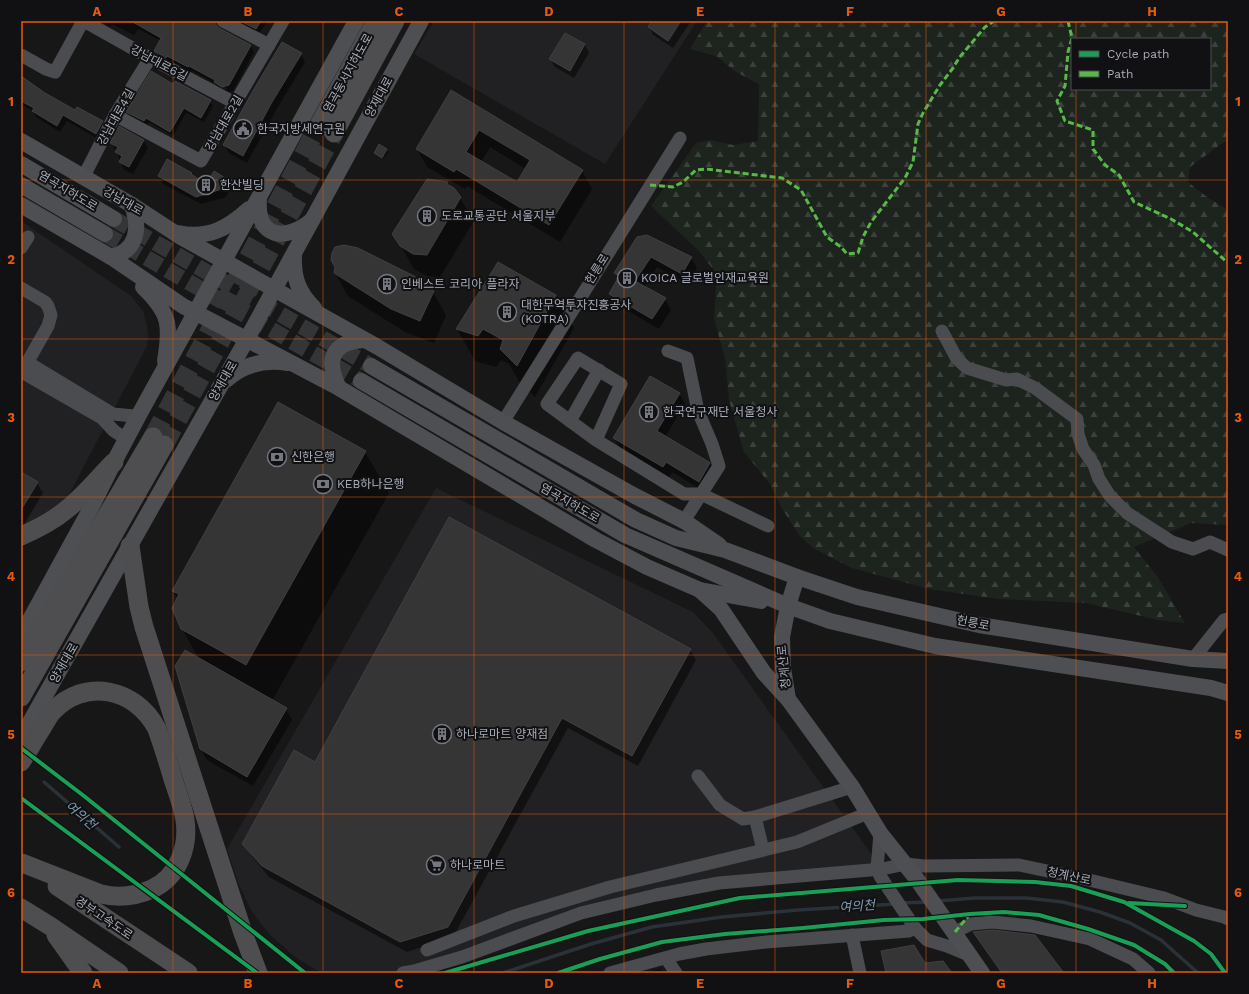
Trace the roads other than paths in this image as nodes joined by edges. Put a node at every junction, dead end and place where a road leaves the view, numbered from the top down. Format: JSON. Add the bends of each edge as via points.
{"nodes":[{"id":1,"x":84,"y":21,"type":"edge"},
{"id":2,"x":222,"y":21,"type":"edge"},
{"id":3,"x":283,"y":21,"type":"edge"},
{"id":4,"x":356,"y":21,"type":"edge"},
{"id":5,"x":376,"y":21,"type":"edge"},
{"id":6,"x":395,"y":21,"type":"edge"},
{"id":7,"x":421,"y":21,"type":"edge"},
{"id":8,"x":269,"y":45,"type":"junction"},
{"id":9,"x":21,"y":55,"type":"edge"},
{"id":10,"x":150,"y":58,"type":"junction"},
{"id":11,"x":235,"y":103,"type":"junction"},
{"id":12,"x":116,"y":115,"type":"junction"},
{"id":13,"x":680,"y":138,"type":"dead end"},
{"id":14,"x":21,"y":141,"type":"edge"},
{"id":15,"x":21,"y":164,"type":"edge"},
{"id":16,"x":83,"y":178,"type":"junction"},
{"id":17,"x":21,"y":185,"type":"edge"},
{"id":18,"x":259,"y":199,"type":"junction"},
{"id":19,"x":21,"y":205,"type":"edge"},
{"id":20,"x":132,"y":205,"type":"junction"},
{"id":21,"x":114,"y":219,"type":"tunnel mouth"},
{"id":22,"x":312,"y":220,"type":"junction"},
{"id":23,"x":175,"y":233,"type":"junction"},
{"id":24,"x":105,"y":234,"type":"tunnel mouth"},
{"id":25,"x":294,"y":254,"type":"junction"},
{"id":26,"x":111,"y":257,"type":"junction"},
{"id":27,"x":224,"y":261,"type":"junction"},
{"id":28,"x":21,"y":288,"type":"edge"},
{"id":29,"x":274,"y":290,"type":"junction"},
{"id":30,"x":196,"y":312,"type":"junction"},
{"id":31,"x":325,"y":318,"type":"junction"},
{"id":32,"x":942,"y":331,"type":"dead end"},
{"id":33,"x":247,"y":339,"type":"junction"},
{"id":34,"x":364,"y":340,"type":"junction"},
{"id":35,"x":668,"y":351,"type":"dead end"},
{"id":36,"x":297,"y":365,"type":"junction"},
{"id":37,"x":371,"y":366,"type":"tunnel mouth"},
{"id":38,"x":23,"y":369,"type":"edge"},
{"id":39,"x":599,"y":370,"type":"junction"},
{"id":40,"x":361,"y":381,"type":"tunnel mouth"},
{"id":41,"x":219,"y":387,"type":"junction"},
{"id":42,"x":339,"y":388,"type":"junction"},
{"id":43,"x":152,"y":392,"type":"junction"},
{"id":44,"x":140,"y":413,"type":"junction"},
{"id":45,"x":570,"y":421,"type":"junction"},
{"id":46,"x":502,"y":422,"type":"junction"},
{"id":47,"x":596,"y":440,"type":"junction"},
{"id":48,"x":125,"y":442,"type":"junction"},
{"id":49,"x":114,"y":462,"type":"junction"},
{"id":50,"x":701,"y":494,"type":"junction"},
{"id":51,"x":684,"y":521,"type":"junction"},
{"id":52,"x":768,"y":526,"type":"dead end"},
{"id":53,"x":21,"y":536,"type":"edge"},
{"id":54,"x":130,"y":546,"type":"junction"},
{"id":55,"x":726,"y":550,"type":"junction"},
{"id":56,"x":1228,"y":550,"type":"edge"},
{"id":57,"x":797,"y":577,"type":"junction"},
{"id":58,"x":700,"y":590,"type":"junction"},
{"id":59,"x":788,"y":606,"type":"junction"},
{"id":60,"x":1228,"y":619,"type":"edge"},
{"id":61,"x":21,"y":636,"type":"edge"},
{"id":62,"x":1193,"y":659,"type":"junction"},
{"id":63,"x":21,"y":662,"type":"edge"},
{"id":64,"x":1228,"y":662,"type":"edge"},
{"id":65,"x":1228,"y":686,"type":"edge"},
{"id":66,"x":1211,"y":688,"type":"junction"},
{"id":67,"x":1228,"y":693,"type":"edge"},
{"id":68,"x":21,"y":697,"type":"edge"},
{"id":69,"x":788,"y":699,"type":"junction"},
{"id":70,"x":21,"y":738,"type":"edge"},
{"id":71,"x":21,"y":762,"type":"edge"},
{"id":72,"x":698,"y":776,"type":"dead end"},
{"id":73,"x":852,"y":787,"type":"junction"},
{"id":74,"x":868,"y":813,"type":"junction"},
{"id":75,"x":755,"y":817,"type":"junction"},
{"id":76,"x":880,"y":833,"type":"junction"},
{"id":77,"x":763,"y":850,"type":"junction"},
{"id":78,"x":21,"y":862,"type":"edge"},
{"id":79,"x":906,"y":864,"type":"junction"},
{"id":80,"x":878,"y":872,"type":"junction"},
{"id":81,"x":21,"y":908,"type":"edge"},
{"id":82,"x":1228,"y":919,"type":"edge"},
{"id":83,"x":50,"y":926,"type":"junction"},
{"id":84,"x":915,"y":928,"type":"junction"},
{"id":85,"x":951,"y":928,"type":"junction"},
{"id":86,"x":852,"y":935,"type":"junction"},
{"id":87,"x":428,"y":950,"type":"dead end"},
{"id":88,"x":971,"y":956,"type":"junction"},
{"id":89,"x":666,"y":958,"type":"junction"},
{"id":90,"x":83,"y":973,"type":"edge"},
{"id":91,"x":119,"y":973,"type":"edge"},
{"id":92,"x":188,"y":973,"type":"edge"},
{"id":93,"x":258,"y":973,"type":"edge"},
{"id":94,"x":403,"y":973,"type":"edge"},
{"id":95,"x":610,"y":973,"type":"edge"},
{"id":96,"x":676,"y":973,"type":"edge"},
{"id":97,"x":860,"y":973,"type":"edge"},
{"id":98,"x":982,"y":973,"type":"edge"},
{"id":99,"x":1148,"y":973,"type":"edge"}],
"edges":[{"from":1,"to":9,"type":"street","name":"강남대로6길","via":[[55,72]]},
{"from":1,"to":10,"type":"street","name":"강남대로6길"},
{"from":2,"to":8,"type":"street"},
{"from":3,"to":8,"type":"street","name":"강남대로2길"},
{"from":4,"to":18,"type":"main road"},
{"from":5,"to":6,"type":"highway","name":"염곡동서지하도로","via":[[326,129]]},
{"from":7,"to":22,"type":"main road","name":"양재대로"},
{"from":8,"to":11,"type":"street","name":"강남대로2길"},
{"from":10,"to":11,"type":"street","name":"강남대로6길"},
{"from":10,"to":12,"type":"street","name":"강남대로4길"},
{"from":11,"to":12,"type":"street","name":"강남대로2길","via":[[201,161]]},
{"from":12,"to":16,"type":"street","name":"강남대로4길"},
{"from":13,"to":46,"type":"street","name":"헌릉로"},
{"from":14,"to":16,"type":"main road","name":"강남대로"},
{"from":15,"to":21,"type":"main road","name":"염곡지하도로"},
{"from":16,"to":20,"type":"main road","name":"강남대로"},
{"from":17,"to":24,"type":"main road","name":"염곡지하도로"},
{"from":18,"to":22,"type":"main road","via":[[259,212],[263,223],[266,229],[274,233],[296,230]]},
{"from":18,"to":23,"type":"main road","via":[[237,219],[218,231],[196,235]]},
{"from":18,"to":27,"type":"main road"},
{"from":19,"to":26,"type":"main road"},
{"from":20,"to":23,"type":"main road","name":"강남대로"},
{"from":20,"to":26,"type":"main road","via":[[136,236],[125,250]]},
{"from":22,"to":25,"type":"main road","name":"양재대로"},
{"from":23,"to":27,"type":"main road","name":"강남대로"},
{"from":25,"to":29,"type":"main road","name":"양재대로"},
{"from":25,"to":31,"type":"main road","via":[[294,274],[299,289]]},
{"from":26,"to":30,"type":"main road","via":[[183,306]]},
{"from":26,"to":43,"type":"main road","via":[[158,302],[164,312],[168,329],[166,353],[162,374]]},
{"from":27,"to":29,"type":"main road","name":"강남대로"},
{"from":27,"to":30,"type":"main road"},
{"from":28,"to":38,"type":"street","via":[[45,302],[51,315],[48,326]]},
{"from":29,"to":31,"type":"main road","name":"강남대로"},
{"from":29,"to":33,"type":"main road","name":"양재대로"},
{"from":30,"to":33,"type":"main road"},
{"from":30,"to":43,"type":"main road"},
{"from":31,"to":34,"type":"main road"},
{"from":32,"to":56,"type":"street","via":[[957,359],[967,368],[1006,380],[1017,379],[1035,388],[1077,419],[1083,449],[1110,496],[1127,513],[1172,542],[1194,549],[1210,542]]},
{"from":33,"to":36,"type":"main road"},
{"from":33,"to":41,"type":"main road","name":"양재대로"},
{"from":34,"to":42,"type":"main road","via":[[343,345],[334,353],[331,367]]},
{"from":34,"to":46,"type":"main road"},
{"from":35,"to":50,"type":"street","via":[[687,358],[698,411],[719,466]]},
{"from":36,"to":41,"type":"main road","via":[[275,361],[252,364],[241,369]]},
{"from":36,"to":42,"type":"main road"},
{"from":37,"to":55,"type":"main road","name":"염곡지하도로","via":[[636,520],[676,538]]},
{"from":38,"to":44,"type":"street","via":[[113,414],[134,416]]},
{"from":38,"to":48,"type":"street","via":[[102,418]]},
{"from":39,"to":45,"type":"street"},
{"from":39,"to":45,"type":"street","via":[[578,358],[547,404]]},
{"from":39,"to":47,"type":"street","via":[[621,384]]},
{"from":40,"to":59,"type":"main road","name":"염곡지하도로","via":[[625,535]]},
{"from":41,"to":54,"type":"main road","name":"양재대로"},
{"from":42,"to":58,"type":"main road","via":[[596,540],[647,567]]},
{"from":43,"to":44,"type":"main road"},
{"from":44,"to":48,"type":"main road"},
{"from":45,"to":47,"type":"street"},
{"from":46,"to":51,"type":"main road"},
{"from":47,"to":50,"type":"street","via":[[684,494]]},
{"from":48,"to":49,"type":"main road"},
{"from":49,"to":53,"type":"highway","via":[[66,511]]},
{"from":49,"to":61,"type":"main road"},
{"from":50,"to":51,"type":"street"},
{"from":50,"to":52,"type":"street"},
{"from":51,"to":55,"type":"main road"},
{"from":54,"to":70,"type":"main road","name":"양재대로"},
{"from":54,"to":93,"type":"highway","via":[[139,607],[147,638]]},
{"from":55,"to":57,"type":"main road","name":"헌릉로"},
{"from":57,"to":59,"type":"main road","name":"청계산로"},
{"from":57,"to":62,"type":"main road","name":"헌릉로","via":[[857,597],[979,625]]},
{"from":58,"to":59,"type":"main road"},
{"from":58,"to":69,"type":"main road","via":[[721,609],[764,673]]},
{"from":59,"to":66,"type":"main road","via":[[830,621],[935,646]]},
{"from":59,"to":69,"type":"main road","name":"청계산로","via":[[782,637]]},
{"from":60,"to":62,"type":"street","via":[[1224,620]]},
{"from":62,"to":64,"type":"main road","name":"헌릉로"},
{"from":63,"to":68,"type":"highway","name":"양재대로","via":[[159,441]]},
{"from":65,"to":66,"type":"street"},
{"from":66,"to":67,"type":"main road"},
{"from":69,"to":73,"type":"main road","name":"청계산로"},
{"from":71,"to":78,"type":"highway","via":[[51,713],[67,699],[91,691],[119,694],[143,710],[157,729],[183,813],[186,831],[183,852],[174,871],[158,886],[135,894],[101,894]]},
{"from":72,"to":75,"type":"street","via":[[720,805],[742,819]]},
{"from":73,"to":74,"type":"main road","name":"청계산로"},
{"from":73,"to":75,"type":"street"},
{"from":74,"to":76,"type":"main road","name":"청계산로"},
{"from":74,"to":77,"type":"street","via":[[797,842]]},
{"from":75,"to":77,"type":"street"},
{"from":76,"to":79,"type":"main road","name":"청계산로"},
{"from":76,"to":80,"type":"street"},
{"from":77,"to":87,"type":"street","via":[[588,894],[514,916]]},
{"from":78,"to":92,"type":"highway","name":"경부고속도로"},
{"from":79,"to":80,"type":"street"},
{"from":79,"to":82,"type":"street","name":"청계산로","via":[[1019,865],[1164,898]]},
{"from":79,"to":85,"type":"main road","name":"청계산로"},
{"from":80,"to":84,"type":"street"},
{"from":80,"to":94,"type":"street","via":[[719,883],[656,895],[581,913],[462,957]]},
{"from":81,"to":83,"type":"highway"},
{"from":83,"to":90,"type":"highway"},
{"from":83,"to":91,"type":"highway"},
{"from":84,"to":86,"type":"street","via":[[908,931]]},
{"from":84,"to":88,"type":"street","via":[[927,940]]},
{"from":85,"to":88,"type":"main road","name":"청계산로"},
{"from":85,"to":99,"type":"street","via":[[993,922],[1031,926],[1090,939],[1133,959]]},
{"from":86,"to":89,"type":"street","via":[[706,949]]},
{"from":86,"to":97,"type":"street"},
{"from":88,"to":98,"type":"main road","name":"청계산로"},
{"from":89,"to":95,"type":"street"},
{"from":89,"to":96,"type":"street"}]}
